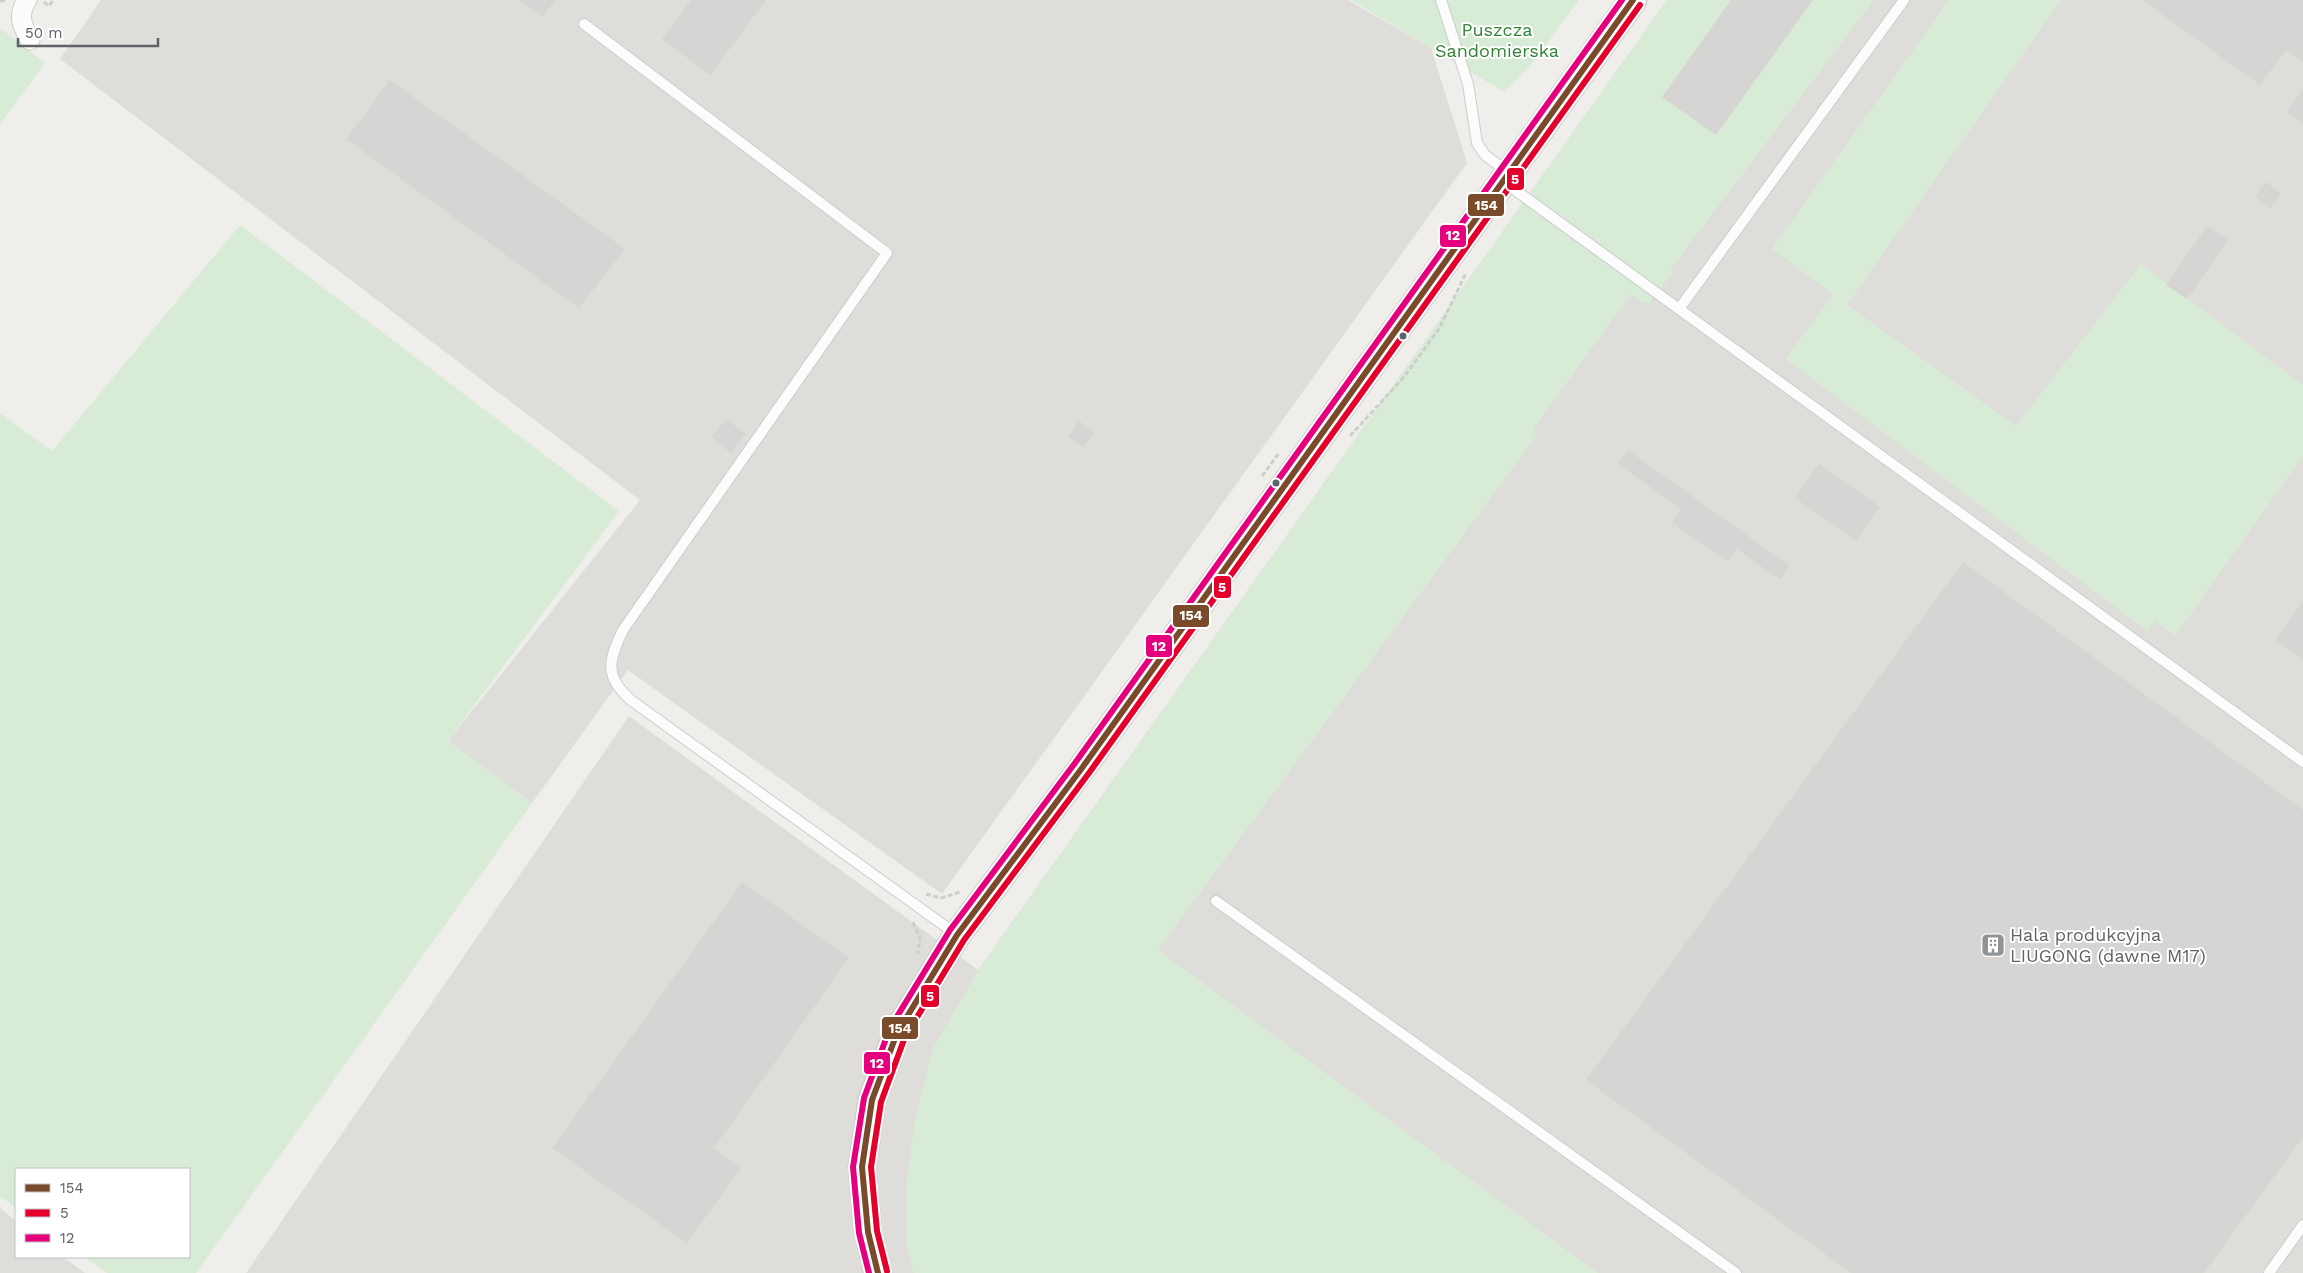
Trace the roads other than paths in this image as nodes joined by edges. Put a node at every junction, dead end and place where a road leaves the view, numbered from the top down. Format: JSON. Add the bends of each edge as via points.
{"nodes":[{"id":1,"x":27,"y":0,"type":"edge"},
{"id":2,"x":1441,"y":0,"type":"edge"},
{"id":3,"x":1633,"y":0,"type":"edge"},
{"id":4,"x":1904,"y":0,"type":"edge"},
{"id":5,"x":584,"y":24,"type":"dead end"},
{"id":6,"x":30,"y":40,"type":"dead end"},
{"id":7,"x":1506,"y":177,"type":"junction"},
{"id":8,"x":1679,"y":309,"type":"junction"},
{"id":9,"x":2303,"y":762,"type":"edge"},
{"id":10,"x":1216,"y":900,"type":"dead end"},
{"id":11,"x":957,"y":935,"type":"junction"},
{"id":12,"x":2303,"y":1225,"type":"edge"},
{"id":13,"x":878,"y":1273,"type":"edge"},
{"id":14,"x":1736,"y":1273,"type":"edge"},
{"id":15,"x":2269,"y":1273,"type":"edge"}],
"edges":[{"from":1,"to":6,"type":"street","via":[[21,20]]},
{"from":2,"to":7,"type":"lane","via":[[1468,84],[1477,143]]},
{"from":3,"to":7,"type":"street"},
{"from":4,"to":8,"type":"lane"},
{"from":5,"to":11,"type":"lane","via":[[887,253],[623,630],[610,662],[612,676],[619,690],[632,701]]},
{"from":7,"to":8,"type":"lane"},
{"from":7,"to":11,"type":"street","via":[[1082,768]]},
{"from":8,"to":9,"type":"lane"},
{"from":10,"to":14,"type":"lane"},
{"from":11,"to":13,"type":"street","via":[[898,1032],[872,1100],[862,1167],[868,1232]]},
{"from":12,"to":15,"type":"lane"}]}
